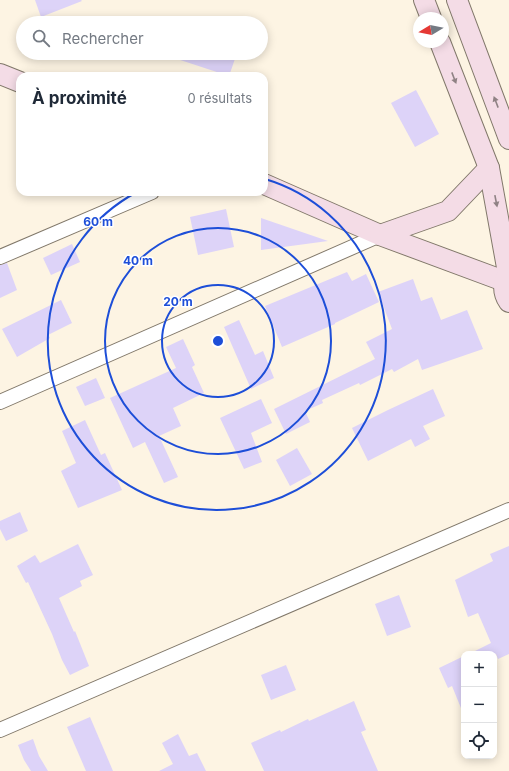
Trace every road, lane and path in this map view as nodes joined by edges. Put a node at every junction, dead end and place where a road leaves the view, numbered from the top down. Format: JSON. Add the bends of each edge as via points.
{"nodes":[{"id":1,"x":424,"y":0,"type":"edge"},
{"id":2,"x":457,"y":0,"type":"edge"},
{"id":3,"x":429,"y":12,"type":"edge"},
{"id":4,"x":442,"y":48,"type":"edge"},
{"id":5,"x":0,"y":74,"type":"edge"},
{"id":6,"x":16,"y":80,"type":"edge"},
{"id":7,"x":509,"y":139,"type":"edge"},
{"id":8,"x":489,"y":168,"type":"junction"},
{"id":9,"x":268,"y":186,"type":"edge"},
{"id":10,"x":143,"y":196,"type":"edge"},
{"id":11,"x":380,"y":235,"type":"junction"},
{"id":12,"x":0,"y":257,"type":"edge"},
{"id":13,"x":507,"y":275,"type":"edge"},
{"id":14,"x":509,"y":302,"type":"edge"},
{"id":15,"x":0,"y":402,"type":"edge"},
{"id":16,"x":509,"y":510,"type":"edge"},
{"id":17,"x":0,"y":730,"type":"edge"}],
"edges":[{"from":1,"to":3,"type":"main road"},
{"from":7,"to":2,"type":"main road","one_way":true},
{"from":4,"to":8,"type":"main road","one_way":true},
{"from":5,"to":6,"type":"main road"},
{"from":8,"to":11,"type":"main road","via":[[448,211]]},
{"from":8,"to":13,"type":"main road","one_way":true},
{"from":9,"to":11,"type":"main road"},
{"from":10,"to":12,"type":"street"},
{"from":11,"to":13,"type":"main road"},
{"from":11,"to":15,"type":"street"},
{"from":13,"to":14,"type":"main road","via":[[504,289]]},
{"from":16,"to":17,"type":"street"}]}
